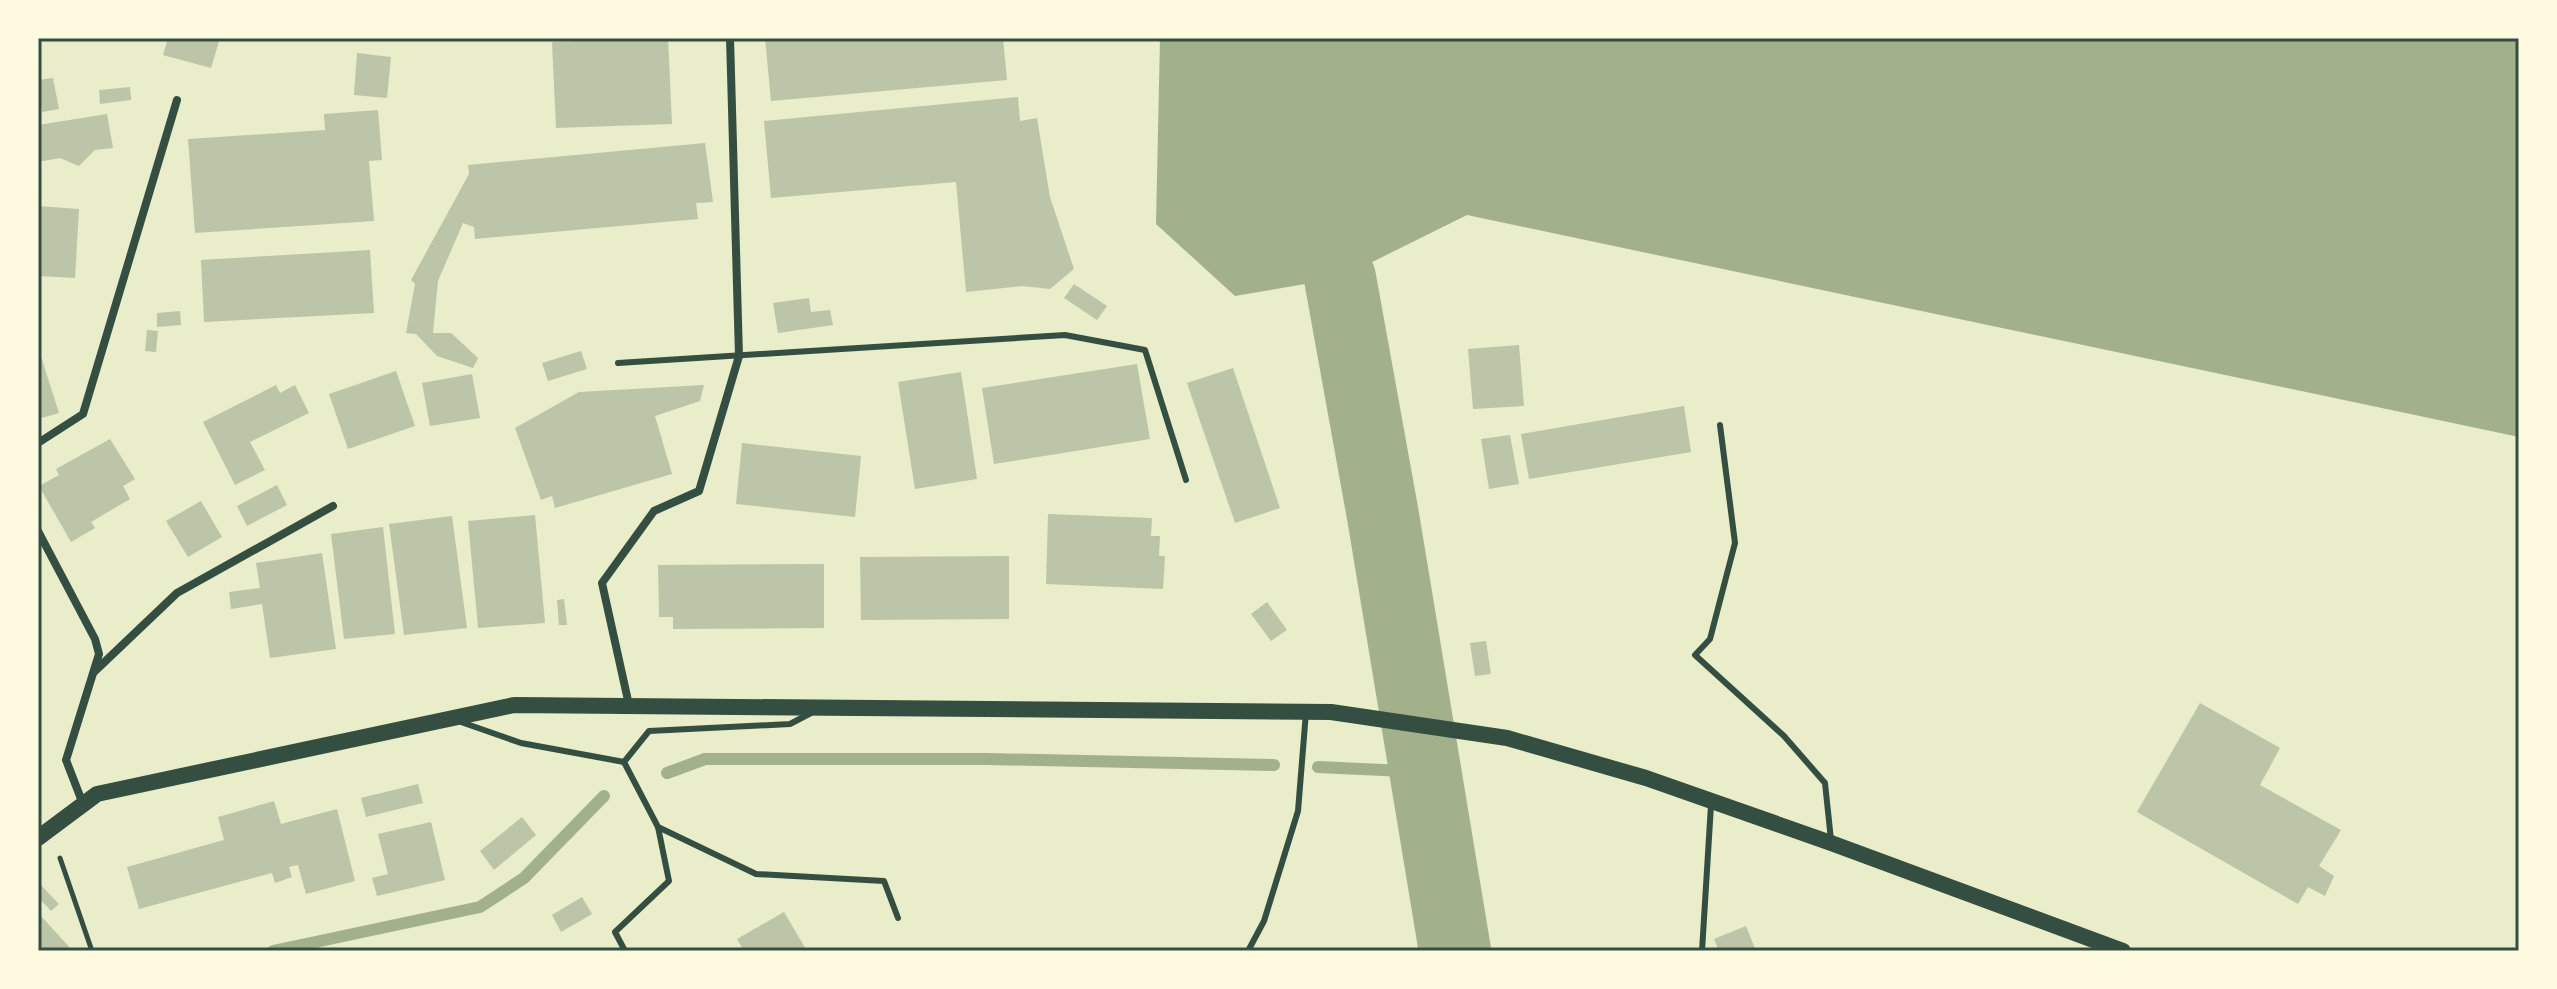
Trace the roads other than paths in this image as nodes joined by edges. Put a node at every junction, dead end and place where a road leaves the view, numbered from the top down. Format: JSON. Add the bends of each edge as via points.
{"nodes":[{"id":1,"x":730,"y":38,"type":"edge"},
{"id":2,"x":177,"y":100,"type":"dead end"},
{"id":3,"x":739,"y":356,"type":"junction"},
{"id":4,"x":618,"y":363,"type":"dead end"},
{"id":5,"x":1720,"y":425,"type":"dead end"},
{"id":6,"x":38,"y":443,"type":"edge"},
{"id":7,"x":1186,"y":480,"type":"dead end"},
{"id":8,"x":333,"y":506,"type":"dead end"},
{"id":9,"x":38,"y":531,"type":"edge"},
{"id":10,"x":93,"y":673,"type":"junction"},
{"id":11,"x":629,"y":705,"type":"junction"},
{"id":12,"x":822,"y":708,"type":"junction"},
{"id":13,"x":1306,"y":712,"type":"junction"},
{"id":14,"x":450,"y":718,"type":"junction"},
{"id":15,"x":624,"y":762,"type":"junction"},
{"id":16,"x":1711,"y":801,"type":"junction"},
{"id":17,"x":83,"y":804,"type":"junction"},
{"id":18,"x":658,"y":827,"type":"junction"},
{"id":19,"x":44,"y":834,"type":"edge"},
{"id":20,"x":1831,"y":843,"type":"junction"},
{"id":21,"x":898,"y":918,"type":"dead end"},
{"id":22,"x":625,"y":951,"type":"edge"},
{"id":23,"x":1248,"y":951,"type":"edge"},
{"id":24,"x":1702,"y":951,"type":"edge"},
{"id":25,"x":2123,"y":951,"type":"edge"}],
"edges":[{"from":1,"to":3,"type":"street"},
{"from":2,"to":6,"type":"street","via":[[83,414]]},
{"from":3,"to":4,"type":"lane"},
{"from":3,"to":7,"type":"lane","via":[[1065,335],[1145,350]]},
{"from":3,"to":11,"type":"street","via":[[699,491],[654,511],[602,583]]},
{"from":5,"to":20,"type":"lane","via":[[1735,543],[1710,639],[1695,655],[1784,736],[1825,783]]},
{"from":8,"to":10,"type":"street","via":[[177,593]]},
{"from":9,"to":10,"type":"street","via":[[95,639],[99,654]]},
{"from":10,"to":17,"type":"street","via":[[66,760]]},
{"from":11,"to":12,"type":"main road"},
{"from":11,"to":14,"type":"main road","via":[[514,705]]},
{"from":12,"to":13,"type":"main road"},
{"from":12,"to":15,"type":"lane","via":[[790,724],[649,731]]},
{"from":13,"to":16,"type":"main road","via":[[1507,738]]},
{"from":13,"to":23,"type":"lane","via":[[1298,811],[1264,921]]},
{"from":14,"to":15,"type":"lane","via":[[521,743]]},
{"from":14,"to":17,"type":"main road","via":[[97,794]]},
{"from":15,"to":18,"type":"lane"},
{"from":16,"to":20,"type":"main road"},
{"from":16,"to":24,"type":"lane"},
{"from":17,"to":19,"type":"main road"},
{"from":18,"to":21,"type":"lane","via":[[756,874],[884,881]]},
{"from":18,"to":22,"type":"lane","via":[[669,881],[615,932]]},
{"from":20,"to":25,"type":"main road"}]}
